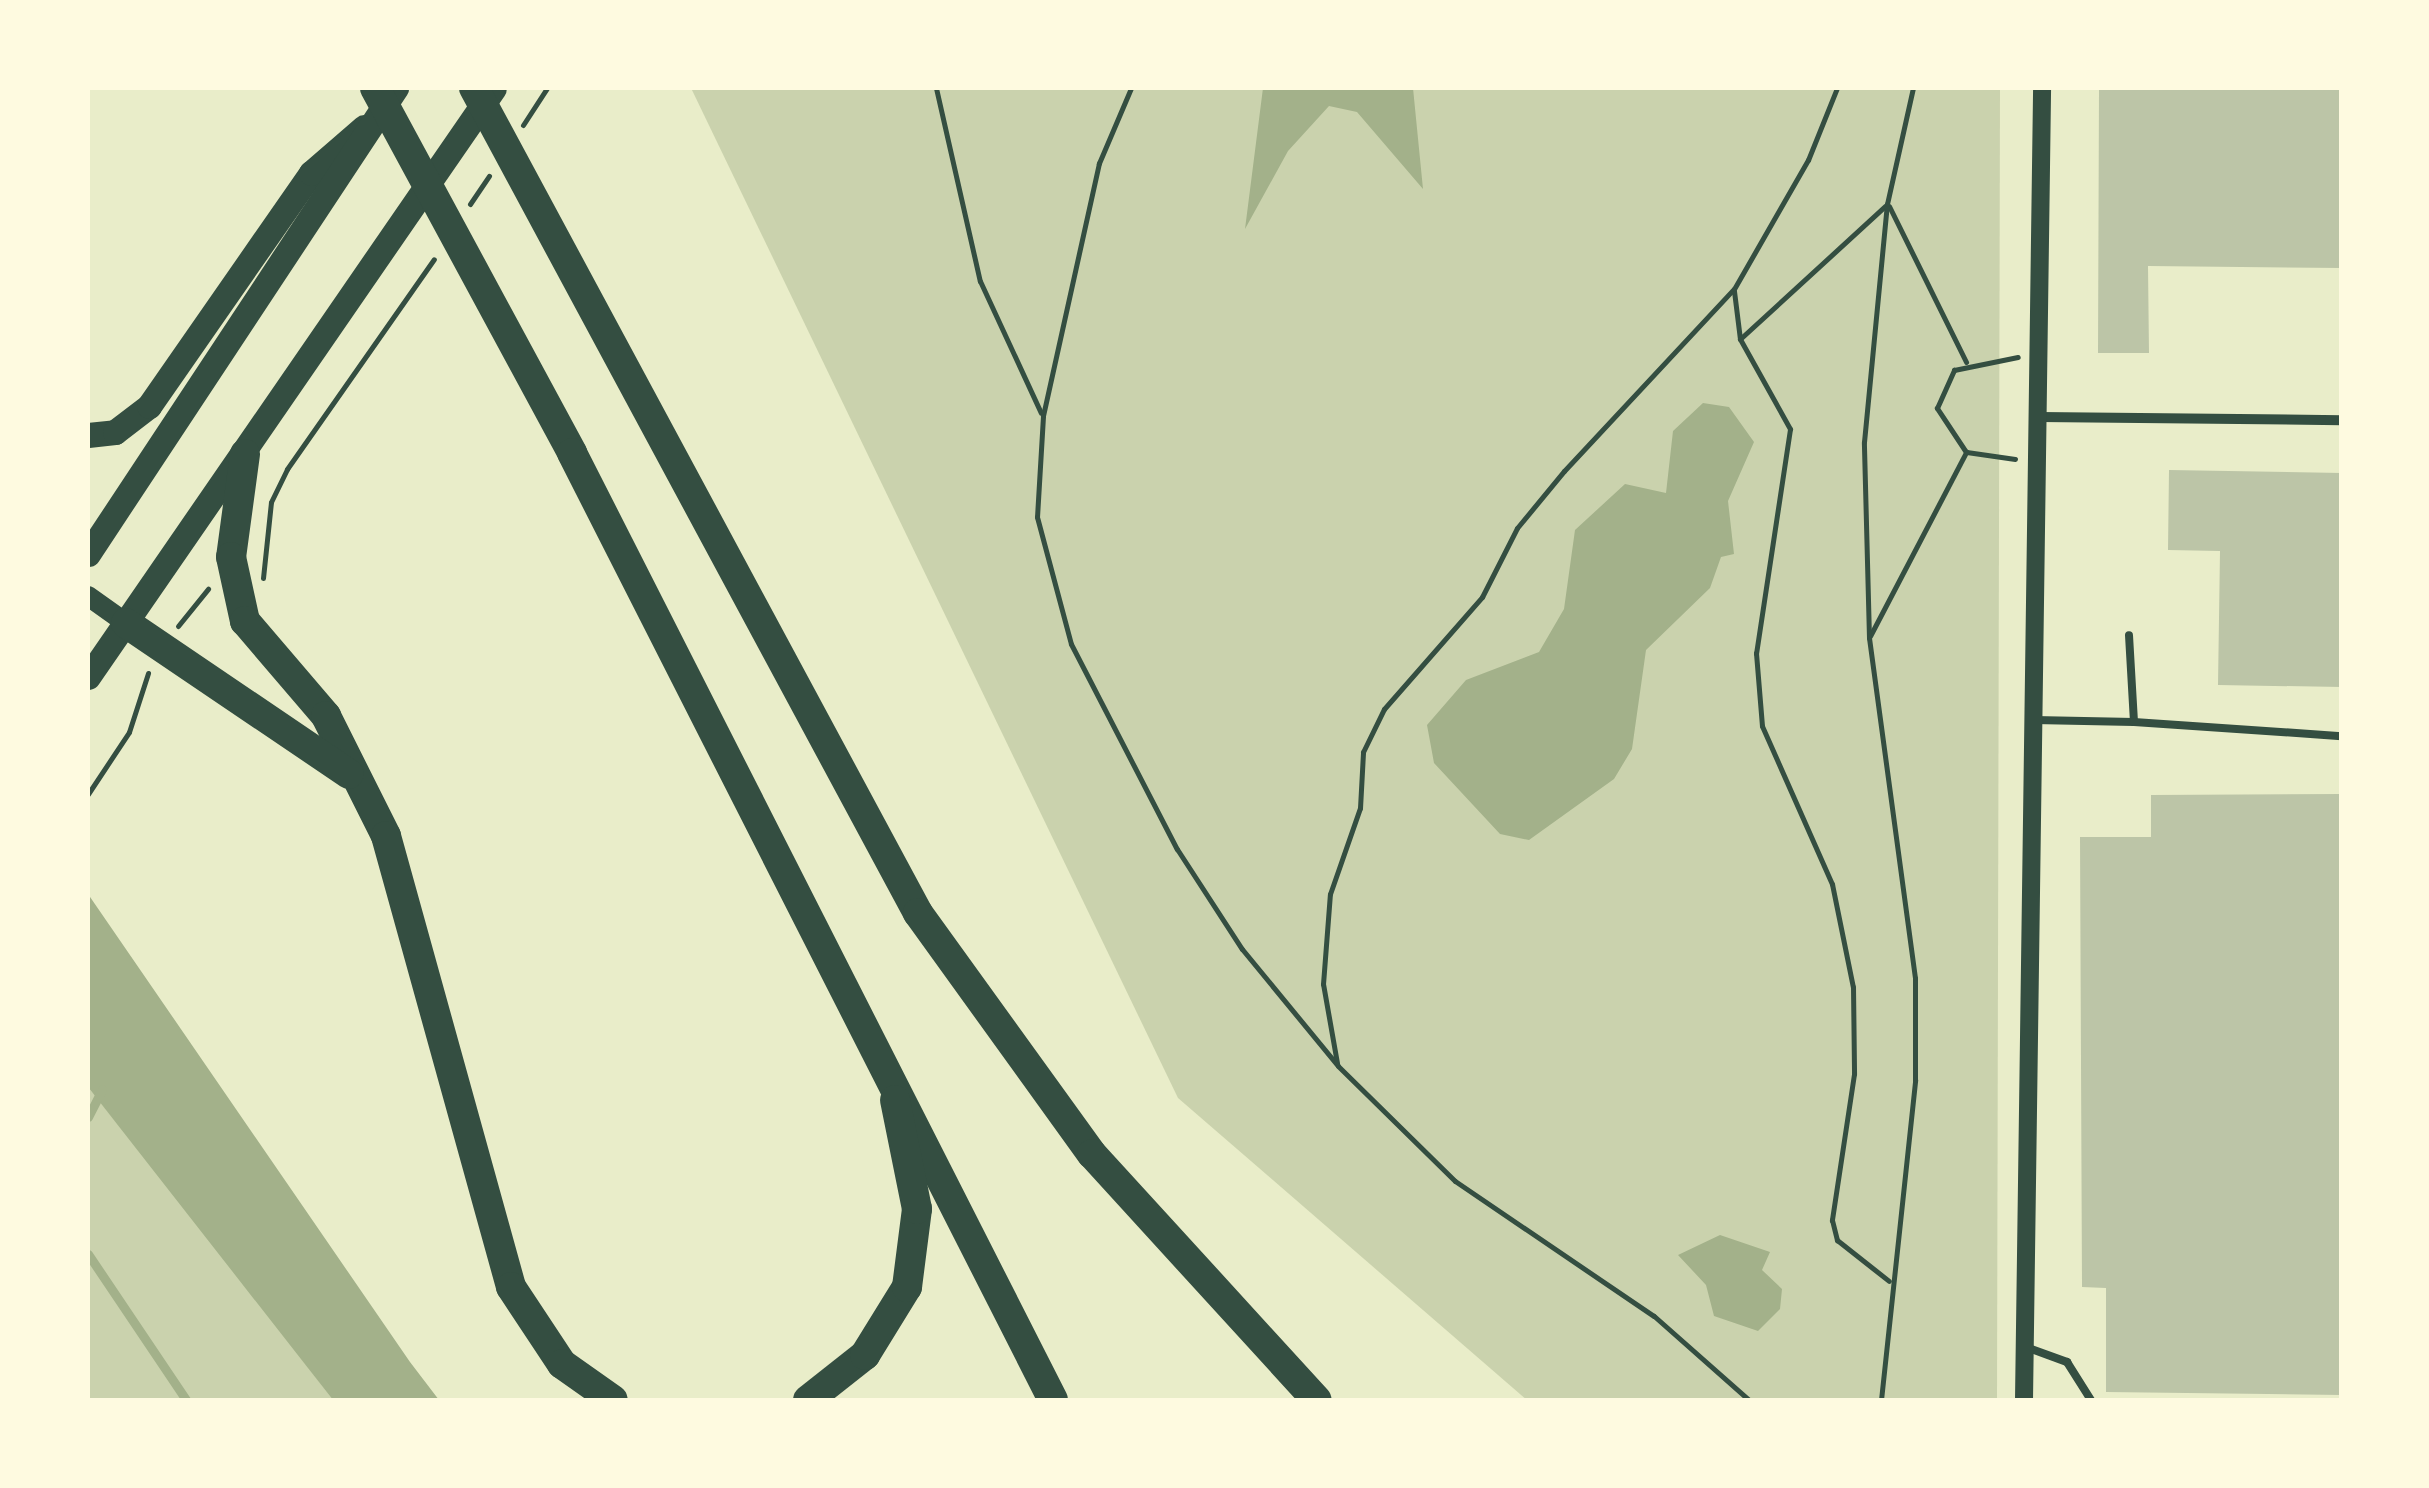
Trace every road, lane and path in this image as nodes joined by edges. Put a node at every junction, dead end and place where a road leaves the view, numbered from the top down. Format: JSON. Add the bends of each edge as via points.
{"nodes":[{"id":1,"x":396,"y":88,"type":"edge"},
{"id":2,"x":474,"y":88,"type":"edge"},
{"id":3,"x":494,"y":88,"type":"edge"},
{"id":4,"x":548,"y":88,"type":"edge"},
{"id":5,"x":936,"y":88,"type":"edge"},
{"id":6,"x":1130,"y":88,"type":"edge"},
{"id":7,"x":1837,"y":88,"type":"edge"},
{"id":8,"x":1913,"y":88,"type":"edge"},
{"id":9,"x":2042,"y":88,"type":"edge"},
{"id":10,"x":376,"y":102,"type":"edge"},
{"id":11,"x":514,"y":137,"type":"dead end"},
{"id":12,"x":492,"y":170,"type":"dead end"},
{"id":13,"x":1888,"y":204,"type":"junction"},
{"id":14,"x":459,"y":220,"type":"dead end"},
{"id":15,"x":437,"y":254,"type":"dead end"},
{"id":16,"x":1734,"y":289,"type":"junction"},
{"id":17,"x":1740,"y":339,"type":"junction"},
{"id":18,"x":2041,"y":354,"type":"junction"},
{"id":19,"x":1966,"y":363,"type":"junction"},
{"id":20,"x":1042,"y":416,"type":"junction"},
{"id":21,"x":2040,"y":418,"type":"junction"},
{"id":22,"x":2342,"y":420,"type":"edge"},
{"id":23,"x":88,"y":435,"type":"edge"},
{"id":24,"x":1966,"y":452,"type":"junction"},
{"id":25,"x":246,"y":454,"type":"junction"},
{"id":26,"x":2040,"y":460,"type":"junction"},
{"id":27,"x":88,"y":554,"type":"edge"},
{"id":28,"x":262,"y":578,"type":"dead end"},
{"id":29,"x":213,"y":588,"type":"dead end"},
{"id":30,"x":88,"y":596,"type":"edge"},
{"id":31,"x":126,"y":623,"type":"junction"},
{"id":32,"x":180,"y":624,"type":"dead end"},
{"id":33,"x":2129,"y":635,"type":"dead end"},
{"id":34,"x":1869,"y":638,"type":"junction"},
{"id":35,"x":148,"y":674,"type":"dead end"},
{"id":36,"x":88,"y":677,"type":"edge"},
{"id":37,"x":2034,"y":720,"type":"junction"},
{"id":38,"x":2134,"y":722,"type":"junction"},
{"id":39,"x":2342,"y":736,"type":"edge"},
{"id":40,"x":362,"y":786,"type":"junction"},
{"id":41,"x":89,"y":792,"type":"edge"},
{"id":42,"x":1338,"y":1066,"type":"junction"},
{"id":43,"x":889,"y":1067,"type":"junction"},
{"id":44,"x":1889,"y":1282,"type":"junction"},
{"id":45,"x":2022,"y":1346,"type":"junction"},
{"id":46,"x":613,"y":1400,"type":"edge"},
{"id":47,"x":808,"y":1400,"type":"edge"},
{"id":48,"x":1052,"y":1400,"type":"edge"},
{"id":49,"x":1317,"y":1400,"type":"edge"},
{"id":50,"x":1749,"y":1400,"type":"edge"},
{"id":51,"x":1881,"y":1400,"type":"edge"},
{"id":52,"x":2024,"y":1400,"type":"edge"},
{"id":53,"x":2091,"y":1400,"type":"edge"}],
"edges":[{"from":1,"to":10,"type":"main road"},
{"from":2,"to":49,"type":"highway","via":[[918,913],[1092,1154]]},
{"from":3,"to":25,"type":"main road"},
{"from":4,"to":11,"type":"path"},
{"from":5,"to":20,"type":"path","via":[[980,281]]},
{"from":6,"to":20,"type":"path","via":[[1099,163]]},
{"from":7,"to":16,"type":"path","via":[[1808,160]]},
{"from":8,"to":13,"type":"path"},
{"from":9,"to":18,"type":"street"},
{"from":10,"to":23,"type":"main road","via":[[326,160],[149,406],[115,432]]},
{"from":10,"to":27,"type":"main road","via":[[340,184]]},
{"from":10,"to":43,"type":"highway"},
{"from":12,"to":14,"type":"path"},
{"from":13,"to":17,"type":"path"},
{"from":13,"to":19,"type":"path"},
{"from":13,"to":34,"type":"path","via":[[1864,442]]},
{"from":15,"to":28,"type":"path","via":[[286,469],[271,502]]},
{"from":16,"to":17,"type":"path"},
{"from":16,"to":42,"type":"path","via":[[1552,485],[1517,528],[1482,597],[1384,709],[1363,752],[1360,808],[1330,894],[1323,984]]},
{"from":17,"to":44,"type":"path","via":[[1790,429],[1756,653],[1762,726],[1832,884],[1853,987],[1854,1074],[1832,1220],[1837,1240]]},
{"from":18,"to":19,"type":"path"},
{"from":18,"to":21,"type":"street"},
{"from":19,"to":24,"type":"path","via":[[1944,382],[1938,408]]},
{"from":20,"to":42,"type":"path","via":[[1037,517],[1071,644],[1177,849],[1242,949]]},
{"from":21,"to":22,"type":"street"},
{"from":21,"to":26,"type":"street"},
{"from":24,"to":26,"type":"path"},
{"from":24,"to":34,"type":"path"},
{"from":25,"to":31,"type":"main road"},
{"from":25,"to":40,"type":"highway","via":[[232,526],[239,605],[262,651],[326,716]]},
{"from":26,"to":37,"type":"street"},
{"from":29,"to":32,"type":"path"},
{"from":30,"to":31,"type":"main road"},
{"from":31,"to":36,"type":"main road"},
{"from":31,"to":40,"type":"highway"},
{"from":33,"to":38,"type":"lane"},
{"from":34,"to":44,"type":"path","via":[[1915,978],[1915,1080]]},
{"from":35,"to":41,"type":"path","via":[[129,732]]},
{"from":37,"to":38,"type":"lane"},
{"from":37,"to":45,"type":"street"},
{"from":38,"to":39,"type":"lane"},
{"from":40,"to":46,"type":"highway","via":[[408,904],[512,1287],[562,1364]]},
{"from":42,"to":50,"type":"path","via":[[1455,1181],[1654,1316]]},
{"from":43,"to":47,"type":"highway","via":[[917,1209],[914,1261],[881,1334]]},
{"from":43,"to":48,"type":"highway"},
{"from":44,"to":51,"type":"path"},
{"from":45,"to":52,"type":"street"},
{"from":45,"to":53,"type":"lane","via":[[2067,1362]]}]}
